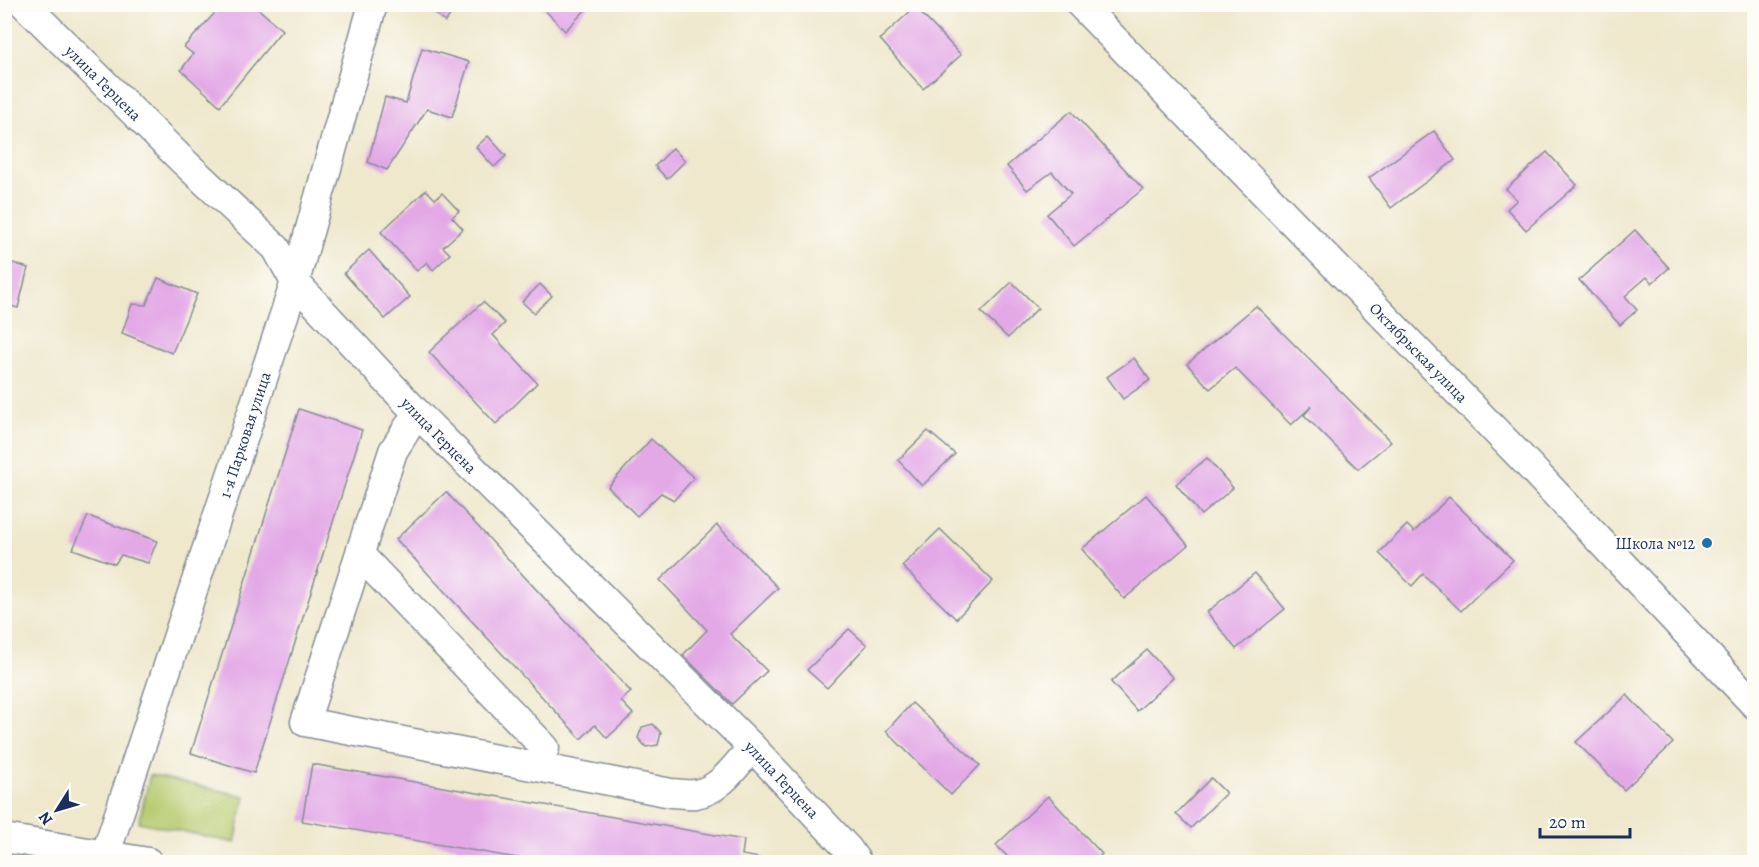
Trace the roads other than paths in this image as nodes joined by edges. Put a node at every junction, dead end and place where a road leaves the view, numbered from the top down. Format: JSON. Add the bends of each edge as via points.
{"nodes":[{"id":1,"x":24,"y":4,"type":"edge"},
{"id":2,"x":372,"y":4,"type":"edge"},
{"id":3,"x":1080,"y":4,"type":"edge"},
{"id":4,"x":295,"y":282,"type":"junction"},
{"id":5,"x":417,"y":413,"type":"junction"},
{"id":6,"x":360,"y":555,"type":"junction"},
{"id":7,"x":1755,"y":704,"type":"edge"},
{"id":8,"x":752,"y":747,"type":"junction"},
{"id":9,"x":545,"y":748,"type":"dead end"},
{"id":10,"x":4,"y":838,"type":"edge"},
{"id":11,"x":105,"y":859,"type":"edge"},
{"id":12,"x":148,"y":862,"type":"edge"},
{"id":13,"x":857,"y":862,"type":"edge"}],
"edges":[{"from":1,"to":4,"type":"street","name":"улица Герцена","via":[[276,248]]},
{"from":2,"to":4,"type":"street","name":"1-я Парковая улица"},
{"from":3,"to":7,"type":"street","name":"Октябрьская улица"},
{"from":4,"to":5,"type":"street","name":"улица Герцена"},
{"from":4,"to":11,"type":"street","name":"1-я Парковая улица"},
{"from":5,"to":6,"type":"street","via":[[393,451]]},
{"from":5,"to":8,"type":"street","name":"улица Герцена"},
{"from":6,"to":8,"type":"street","via":[[305,722],[696,794],[725,778]]},
{"from":6,"to":9,"type":"street"},
{"from":8,"to":13,"type":"street","name":"улица Герцена"},
{"from":10,"to":11,"type":"street"},
{"from":11,"to":12,"type":"street"}]}
